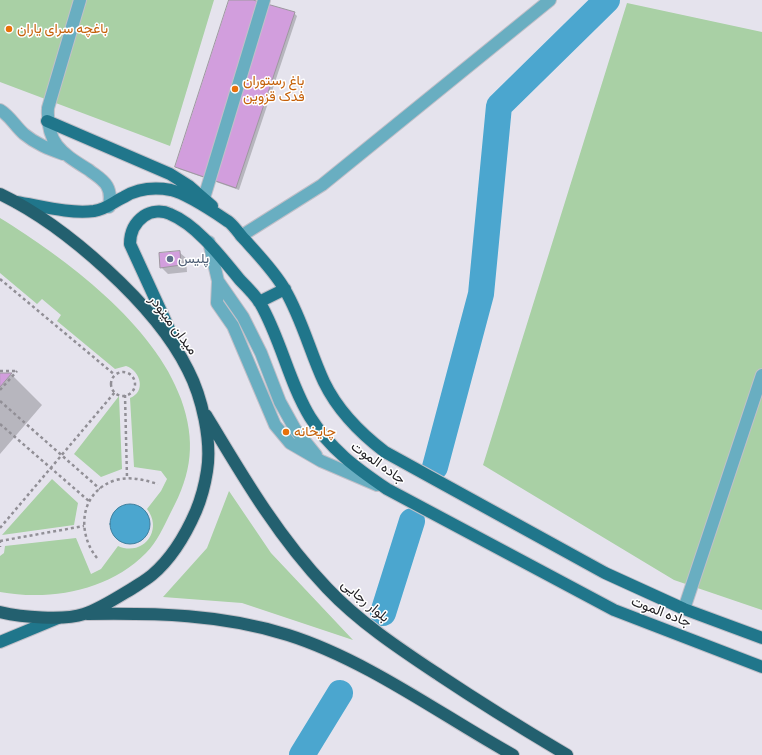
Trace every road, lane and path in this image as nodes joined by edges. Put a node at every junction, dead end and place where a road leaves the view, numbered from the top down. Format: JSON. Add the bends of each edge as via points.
{"nodes":[{"id":1,"x":80,"y":0,"type":"edge"},
{"id":2,"x":264,"y":0,"type":"edge"},
{"id":3,"x":550,"y":0,"type":"edge"},
{"id":4,"x":0,"y":110,"type":"edge"},
{"id":5,"x":47,"y":121,"type":"junction"},
{"id":6,"x":63,"y":154,"type":"junction"},
{"id":7,"x":0,"y":194,"type":"edge"},
{"id":8,"x":204,"y":198,"type":"junction"},
{"id":9,"x":16,"y":202,"type":"junction"},
{"id":10,"x":109,"y":207,"type":"junction"},
{"id":11,"x":230,"y":223,"type":"junction"},
{"id":12,"x":241,"y":236,"type":"junction"},
{"id":13,"x":209,"y":242,"type":"junction"},
{"id":14,"x":0,"y":279,"type":"edge"},
{"id":15,"x":285,"y":289,"type":"junction"},
{"id":16,"x":259,"y":302,"type":"junction"},
{"id":17,"x":188,"y":369,"type":"junction"},
{"id":18,"x":0,"y":371,"type":"edge"},
{"id":19,"x":762,"y":374,"type":"edge"},
{"id":20,"x":116,"y":375,"type":"junction"},
{"id":21,"x":0,"y":390,"type":"edge"},
{"id":22,"x":115,"y":392,"type":"junction"},
{"id":23,"x":125,"y":395,"type":"junction"},
{"id":24,"x":0,"y":401,"type":"edge"},
{"id":25,"x":203,"y":410,"type":"junction"},
{"id":26,"x":0,"y":424,"type":"edge"},
{"id":27,"x":60,"y":455,"type":"junction"},
{"id":28,"x":49,"y":468,"type":"junction"},
{"id":29,"x":127,"y":478,"type":"junction"},
{"id":30,"x":158,"y":484,"type":"dead end"},
{"id":31,"x":100,"y":489,"type":"junction"},
{"id":32,"x":387,"y":489,"type":"junction"},
{"id":33,"x":90,"y":502,"type":"junction"},
{"id":34,"x":84,"y":526,"type":"junction"},
{"id":35,"x":0,"y":528,"type":"edge"},
{"id":36,"x":0,"y":540,"type":"edge"},
{"id":37,"x":0,"y":547,"type":"edge"},
{"id":38,"x":97,"y":558,"type":"dead end"},
{"id":39,"x":684,"y":609,"type":"junction"},
{"id":40,"x":0,"y":612,"type":"edge"},
{"id":41,"x":84,"y":614,"type":"junction"},
{"id":42,"x":61,"y":617,"type":"junction"},
{"id":43,"x":762,"y":638,"type":"edge"},
{"id":44,"x":0,"y":642,"type":"edge"},
{"id":45,"x":762,"y":667,"type":"edge"},
{"id":46,"x":513,"y":755,"type":"edge"},
{"id":47,"x":567,"y":755,"type":"edge"}],
"edges":[{"from":1,"to":5,"type":"street","via":[[48,108]]},
{"from":2,"to":8,"type":"street"},
{"from":3,"to":12,"type":"street","via":[[322,185]]},
{"from":4,"to":6,"type":"street","via":[[6,113],[24,134],[43,147]]},
{"from":5,"to":6,"type":"street","via":[[50,135]]},
{"from":5,"to":8,"type":"main road","via":[[170,174]]},
{"from":6,"to":10,"type":"street","via":[[108,186]]},
{"from":7,"to":9,"type":"highway","name":"میدان مینودر"},
{"from":8,"to":11,"type":"main road"},
{"from":9,"to":10,"type":"main road","name":"جاده الموت","via":[[82,212]]},
{"from":9,"to":17,"type":"highway","name":"میدان مینودر","via":[[62,233],[105,268],[154,319]]},
{"from":10,"to":11,"type":"main road","name":"جاده الموت","via":[[123,197],[154,187],[173,191],[191,199]]},
{"from":11,"to":12,"type":"main road","name":"جاده الموت"},
{"from":12,"to":15,"type":"main road","name":"جاده الموت"},
{"from":13,"to":16,"type":"main road","name":"جاده الموت"},
{"from":13,"to":17,"type":"main road","name":"جاده الموت","via":[[177,218],[164,212],[146,215],[139,220],[130,236],[130,244]]},
{"from":13,"to":32,"type":"street","via":[[218,282],[217,303],[233,326],[275,425],[290,443],[321,461]]},
{"from":14,"to":20,"type":"path"},
{"from":15,"to":16,"type":"main road"},
{"from":15,"to":39,"type":"main road","name":"جاده الموت","via":[[324,382],[345,416],[366,438],[385,452],[605,572]]},
{"from":16,"to":32,"type":"main road","name":"جاده الموت","via":[[310,416],[330,444],[351,465]]},
{"from":17,"to":25,"type":"highway","name":"میدان مینودر"},
{"from":18,"to":21,"type":"path","via":[[17,370]]},
{"from":19,"to":39,"type":"street"},
{"from":20,"to":22,"type":"path","via":[[111,384]]},
{"from":20,"to":23,"type":"path","via":[[124,372],[134,379],[132,390]]},
{"from":22,"to":23,"type":"path"},
{"from":22,"to":27,"type":"path"},
{"from":23,"to":29,"type":"path"},
{"from":24,"to":27,"type":"path"},
{"from":25,"to":41,"type":"highway","name":"میدان مینودر","via":[[208,470],[200,501],[189,528],[152,575]]},
{"from":25,"to":47,"type":"highway","name":"بلوار رجایی","via":[[256,497],[291,546],[327,588],[404,652],[506,719]]},
{"from":26,"to":28,"type":"path"},
{"from":27,"to":28,"type":"path"},
{"from":27,"to":31,"type":"path"},
{"from":28,"to":33,"type":"path"},
{"from":28,"to":35,"type":"path"},
{"from":29,"to":30,"type":"path"},
{"from":29,"to":31,"type":"path"},
{"from":31,"to":33,"type":"path"},
{"from":32,"to":45,"type":"main road","name":"جاده الموت","via":[[614,610]]},
{"from":33,"to":34,"type":"path"},
{"from":34,"to":36,"type":"path"},
{"from":34,"to":38,"type":"path","via":[[85,537]]},
{"from":36,"to":37,"type":"path"},
{"from":39,"to":43,"type":"main road","name":"جاده الموت"},
{"from":40,"to":42,"type":"highway","name":"میدان مینودر","via":[[27,617]]},
{"from":41,"to":42,"type":"highway","name":"میدان مینودر"},
{"from":41,"to":46,"type":"highway","via":[[155,613],[198,616],[242,623],[289,635],[384,679]]},
{"from":42,"to":44,"type":"main road"}]}
